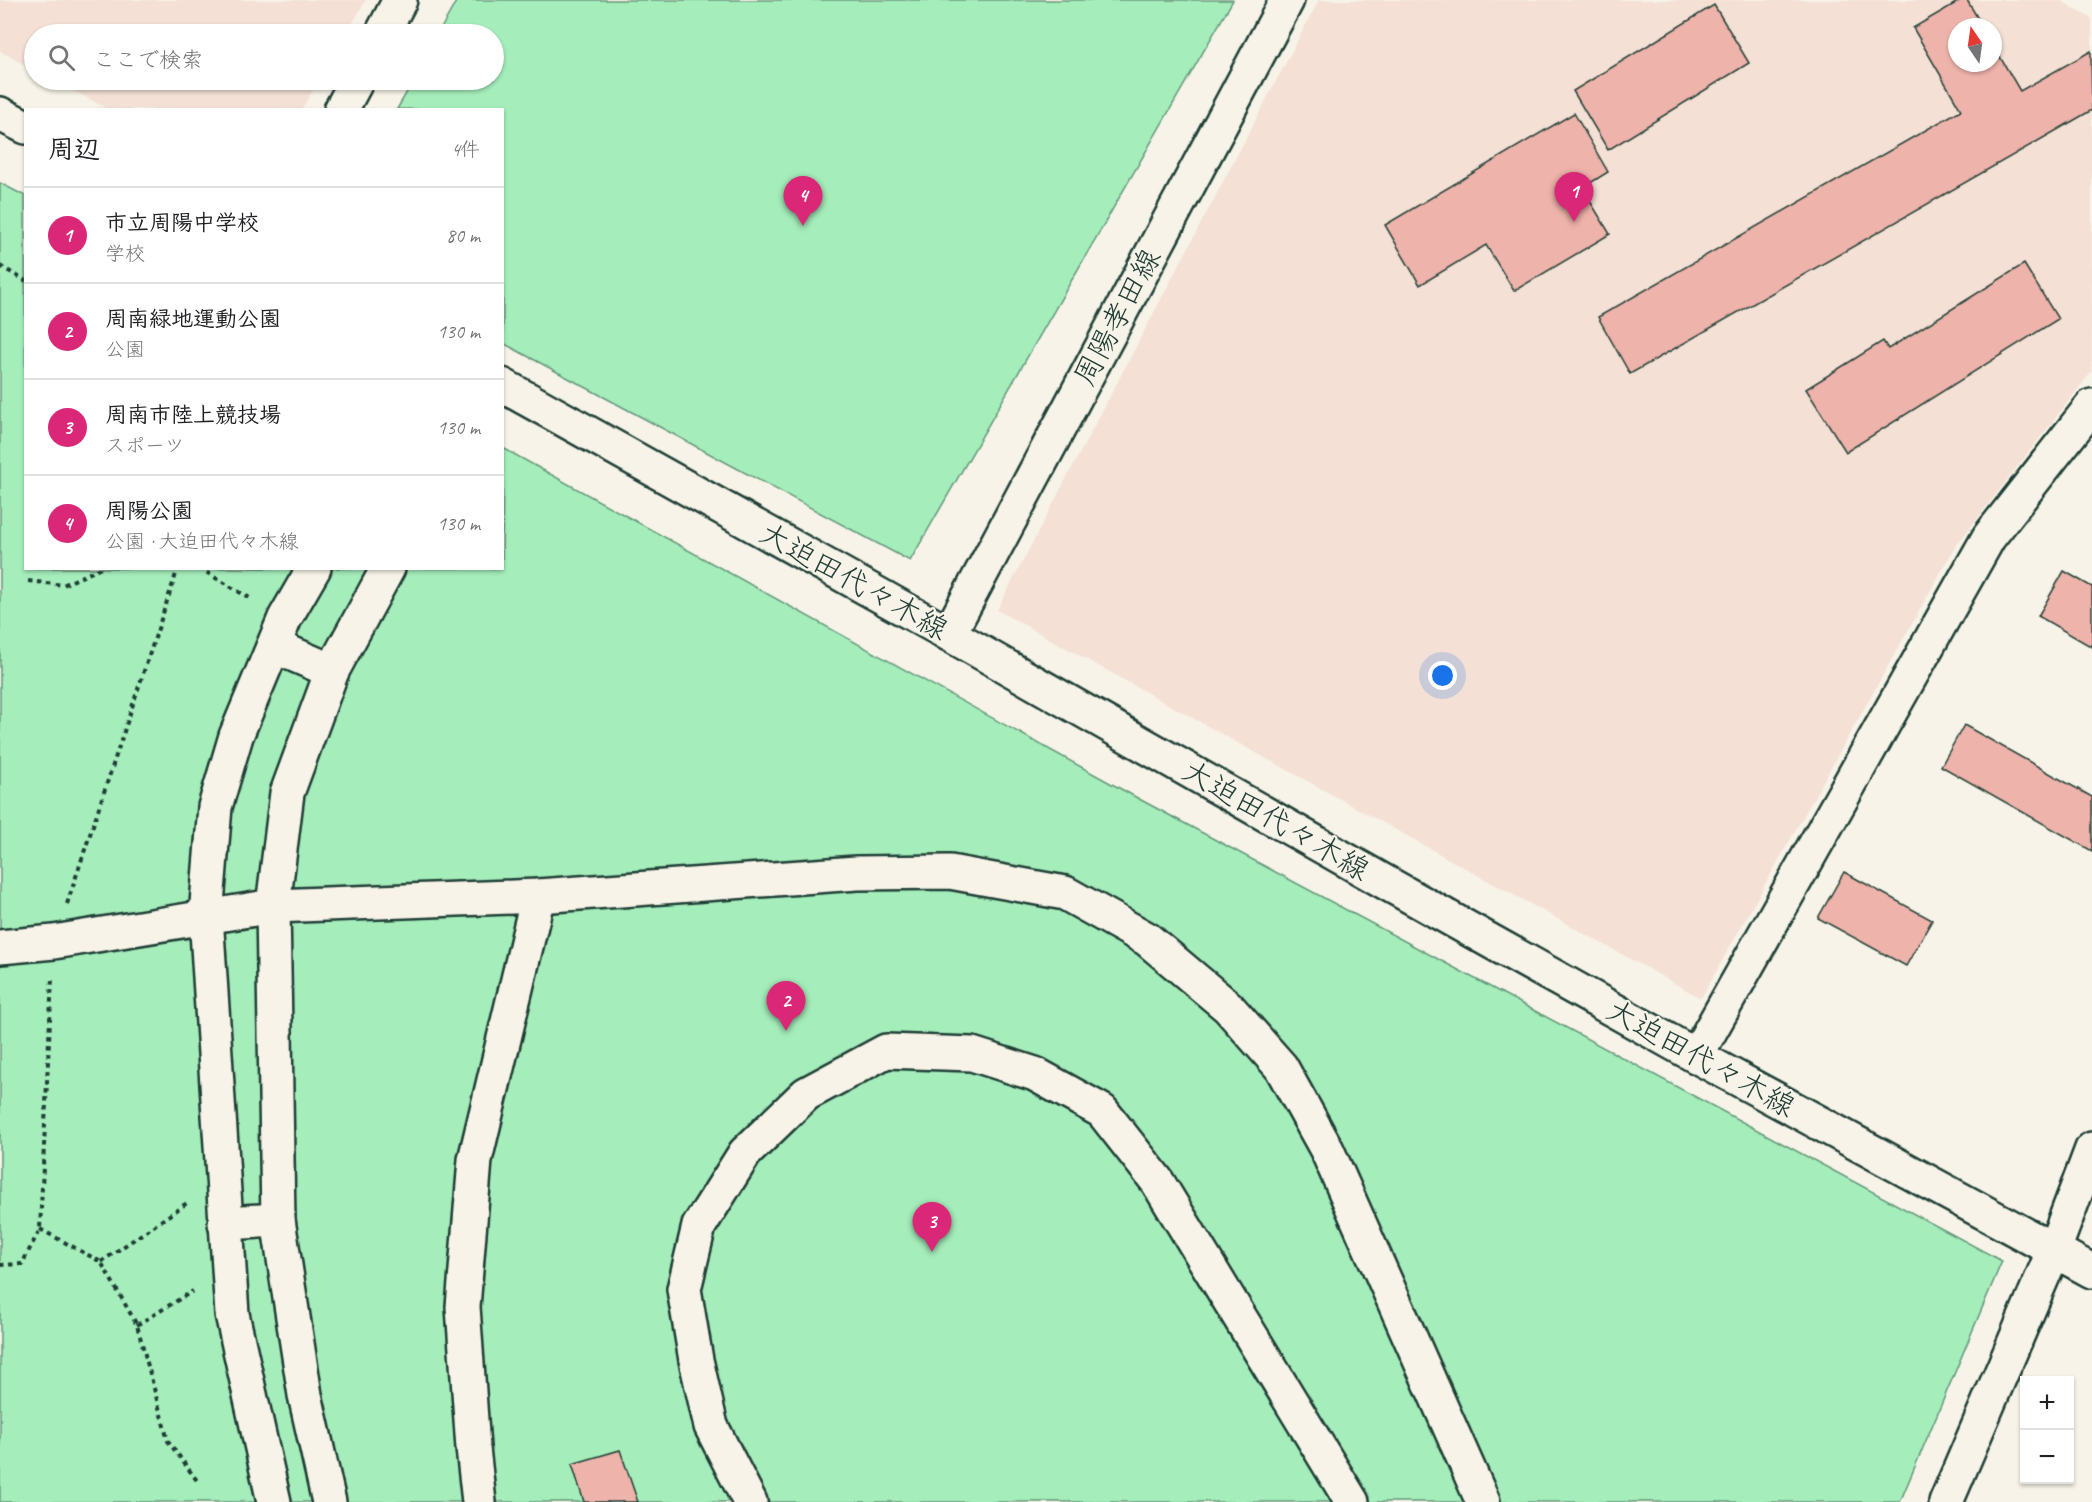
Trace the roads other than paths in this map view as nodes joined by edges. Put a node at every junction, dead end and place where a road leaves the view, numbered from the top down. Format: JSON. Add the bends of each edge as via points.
{"nodes":[{"id":1,"x":400,"y":0,"type":"edge"},
{"id":2,"x":1287,"y":0,"type":"edge"},
{"id":3,"x":387,"y":24,"type":"edge"},
{"id":4,"x":352,"y":90,"type":"edge"},
{"id":5,"x":342,"y":108,"type":"edge"},
{"id":6,"x":0,"y":114,"type":"edge"},
{"id":7,"x":24,"y":126,"type":"edge"},
{"id":8,"x":504,"y":386,"type":"edge"},
{"id":9,"x":2092,"y":406,"type":"edge"},
{"id":10,"x":313,"y":570,"type":"edge"},
{"id":11,"x":387,"y":570,"type":"edge"},
{"id":12,"x":279,"y":632,"type":"junction"},
{"id":13,"x":949,"y":634,"type":"junction"},
{"id":14,"x":332,"y":670,"type":"junction"},
{"id":15,"x":538,"y":896,"type":"junction"},
{"id":16,"x":273,"y":906,"type":"junction"},
{"id":17,"x":206,"y":916,"type":"junction"},
{"id":18,"x":0,"y":947,"type":"edge"},
{"id":19,"x":1696,"y":1056,"type":"junction"},
{"id":20,"x":2092,"y":1149,"type":"edge"},
{"id":21,"x":278,"y":1220,"type":"junction"},
{"id":22,"x":225,"y":1222,"type":"junction"},
{"id":23,"x":2054,"y":1250,"type":"junction"},
{"id":24,"x":2092,"y":1271,"type":"edge"},
{"id":25,"x":274,"y":1502,"type":"edge"},
{"id":26,"x":329,"y":1502,"type":"edge"},
{"id":27,"x":479,"y":1502,"type":"edge"},
{"id":28,"x":750,"y":1502,"type":"edge"},
{"id":29,"x":1352,"y":1502,"type":"edge"},
{"id":30,"x":1483,"y":1502,"type":"edge"},
{"id":31,"x":1946,"y":1502,"type":"edge"}],
"edges":[{"from":1,"to":3,"type":"street"},
{"from":2,"to":13,"type":"street","name":"周陽孝田線"},
{"from":4,"to":5,"type":"street"},
{"from":6,"to":7,"type":"street"},
{"from":8,"to":13,"type":"street","name":"大迫田代々木線"},
{"from":9,"to":19,"type":"street","via":[[1989,537]]},
{"from":10,"to":12,"type":"street"},
{"from":11,"to":14,"type":"street"},
{"from":12,"to":14,"type":"street"},
{"from":12,"to":17,"type":"street","via":[[236,736],[215,807]]},
{"from":13,"to":19,"type":"street","name":"大迫田代々木線"},
{"from":14,"to":16,"type":"street","via":[[287,793]]},
{"from":15,"to":16,"type":"street"},
{"from":15,"to":27,"type":"street","via":[[475,1160],[464,1307]]},
{"from":15,"to":30,"type":"street","via":[[857,873],[950,872],[1065,893],[1148,939],[1228,1007],[1281,1066],[1327,1150]]},
{"from":16,"to":17,"type":"street"},
{"from":16,"to":21,"type":"street"},
{"from":17,"to":18,"type":"street","via":[[54,942]]},
{"from":17,"to":22,"type":"street"},
{"from":19,"to":23,"type":"street","name":"大迫田代々木線"},
{"from":20,"to":23,"type":"street"},
{"from":21,"to":22,"type":"street"},
{"from":21,"to":26,"type":"street","via":[[305,1395]]},
{"from":22,"to":25,"type":"street","via":[[232,1314]]},
{"from":23,"to":24,"type":"street","name":"大迫田代々木線"},
{"from":23,"to":31,"type":"street"},
{"from":28,"to":29,"type":"street","via":[[711,1426],[696,1360],[684,1289],[699,1226],[745,1153],[806,1094],[886,1051],[972,1054],[1035,1074],[1102,1111],[1156,1181]]}]}
